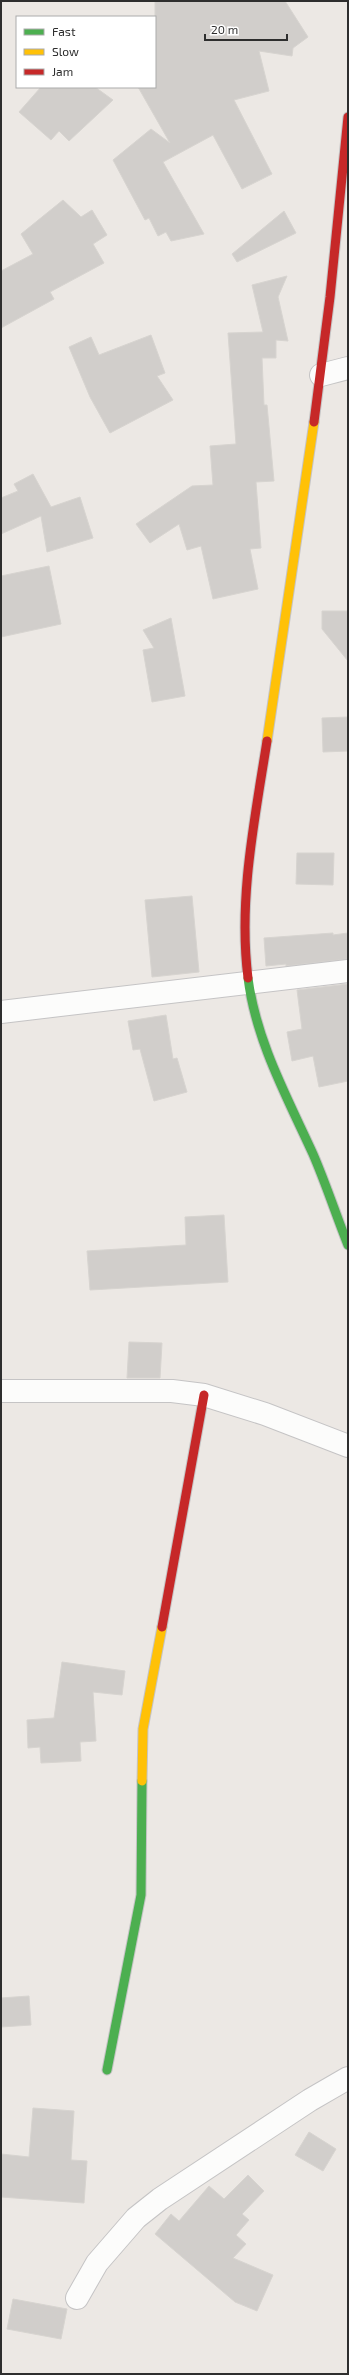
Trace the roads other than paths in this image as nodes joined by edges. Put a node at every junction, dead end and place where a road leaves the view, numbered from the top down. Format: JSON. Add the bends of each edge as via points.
{"nodes":[{"id":1,"x":348,"y":117,"type":"edge"},
{"id":2,"x":348,"y":368,"type":"edge"},
{"id":3,"x":321,"y":375,"type":"junction"},
{"id":4,"x":348,"y":971,"type":"edge"},
{"id":5,"x":248,"y":983,"type":"junction"},
{"id":6,"x":1,"y":1012,"type":"edge"},
{"id":7,"x":347,"y":1239,"type":"edge"},
{"id":8,"x":1,"y":1391,"type":"edge"},
{"id":9,"x":204,"y":1395,"type":"junction"},
{"id":10,"x":348,"y":1446,"type":"edge"},
{"id":11,"x":106,"y":2070,"type":"dead end"},
{"id":12,"x":348,"y":2078,"type":"edge"},
{"id":13,"x":77,"y":2298,"type":"dead end"}],
"edges":[{"from":1,"to":3,"type":"street","via":[[339,231]]},
{"from":2,"to":3,"type":"street"},
{"from":3,"to":5,"type":"street","via":[[253,836],[247,897]]},
{"from":4,"to":5,"type":"street"},
{"from":5,"to":6,"type":"street"},
{"from":5,"to":7,"type":"street","via":[[256,1023],[273,1070],[323,1177]]},
{"from":8,"to":9,"type":"street","via":[[172,1391]]},
{"from":9,"to":10,"type":"street","via":[[265,1414]]},
{"from":9,"to":11,"type":"street","via":[[143,1729],[141,1895]]},
{"from":12,"to":13,"type":"street","via":[[303,2104],[160,2199],[136,2218],[97,2263]]}]}
